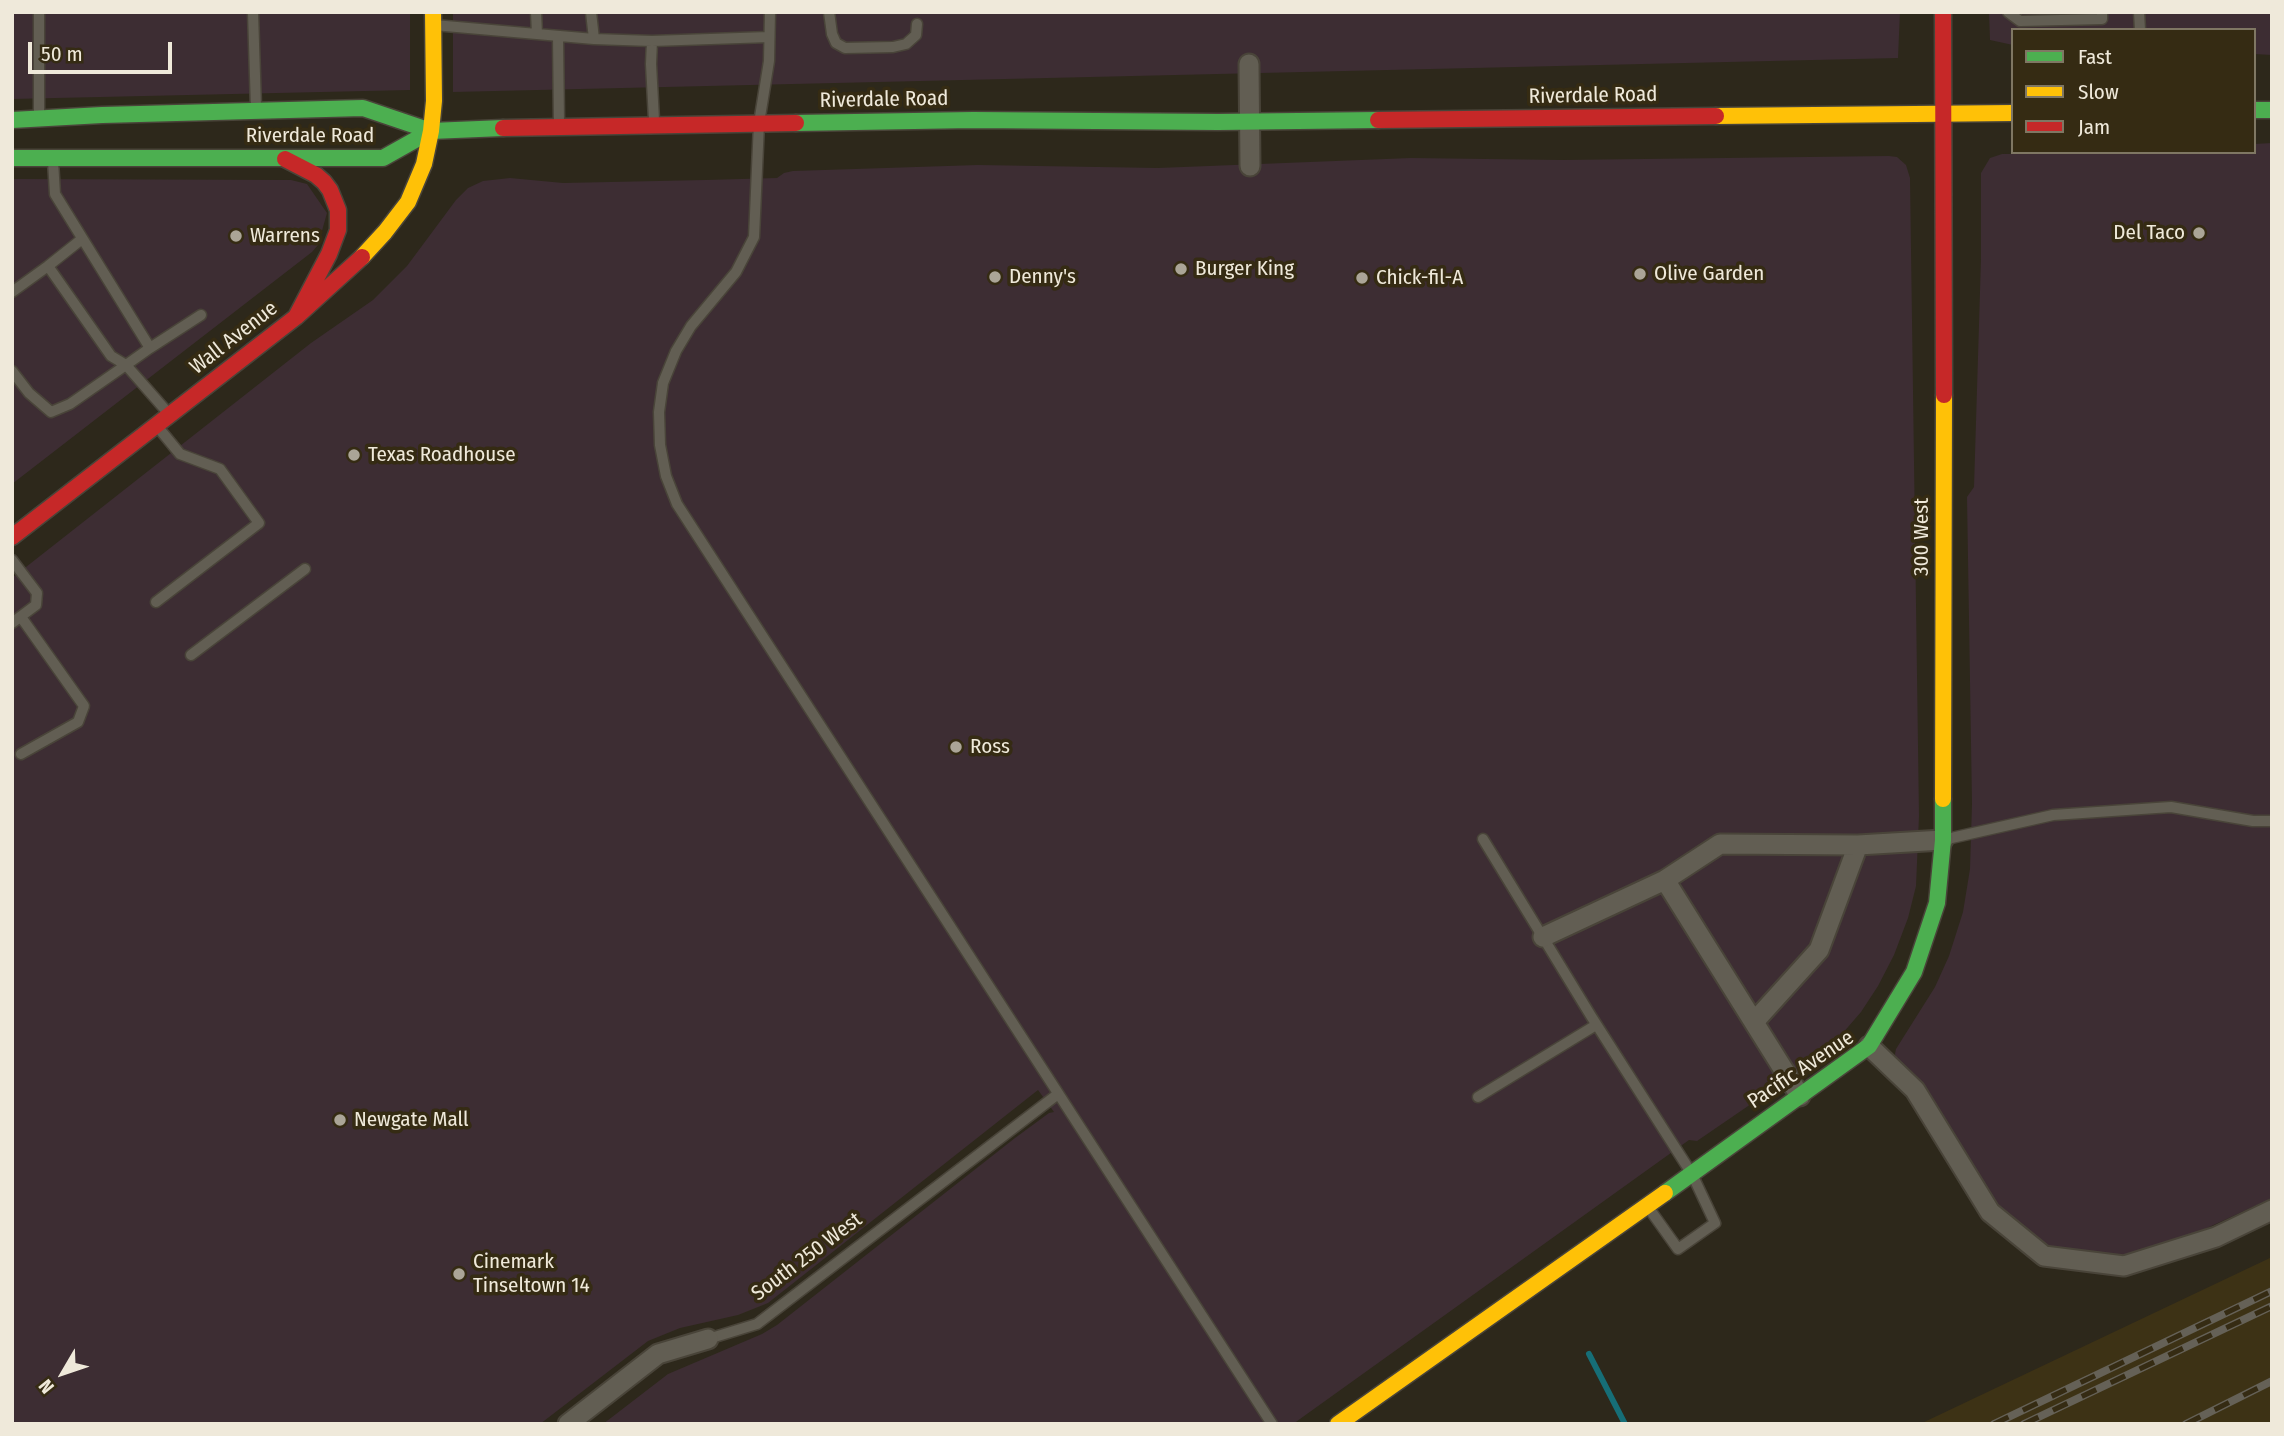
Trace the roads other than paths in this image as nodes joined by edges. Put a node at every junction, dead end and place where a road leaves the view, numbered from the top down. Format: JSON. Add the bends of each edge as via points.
{"nodes":[{"id":1,"x":39,"y":12,"type":"edge"},
{"id":2,"x":254,"y":12,"type":"edge"},
{"id":3,"x":536,"y":12,"type":"edge"},
{"id":4,"x":591,"y":12,"type":"edge"},
{"id":5,"x":770,"y":12,"type":"edge"},
{"id":6,"x":829,"y":12,"type":"edge"},
{"id":7,"x":1943,"y":12,"type":"edge"},
{"id":8,"x":2008,"y":12,"type":"edge"},
{"id":9,"x":2102,"y":12,"type":"edge"},
{"id":10,"x":433,"y":18,"type":"edge"},
{"id":11,"x":917,"y":24,"type":"dead end"},
{"id":12,"x":537,"y":34,"type":"junction"},
{"id":13,"x":558,"y":36,"type":"junction"},
{"id":14,"x":769,"y":37,"type":"junction"},
{"id":15,"x":594,"y":39,"type":"junction"},
{"id":16,"x":652,"y":41,"type":"junction"},
{"id":17,"x":1249,"y":64,"type":"dead end"},
{"id":18,"x":256,"y":112,"type":"junction"},
{"id":19,"x":1944,"y":113,"type":"junction"},
{"id":20,"x":2011,"y":113,"type":"edge"},
{"id":21,"x":40,"y":119,"type":"junction"},
{"id":22,"x":12,"y":120,"type":"edge"},
{"id":23,"x":1249,"y":121,"type":"junction"},
{"id":24,"x":759,"y":122,"type":"junction"},
{"id":25,"x":654,"y":125,"type":"junction"},
{"id":26,"x":559,"y":127,"type":"junction"},
{"id":27,"x":431,"y":131,"type":"junction"},
{"id":28,"x":52,"y":157,"type":"junction"},
{"id":29,"x":280,"y":157,"type":"junction"},
{"id":30,"x":12,"y":158,"type":"edge"},
{"id":31,"x":1250,"y":166,"type":"dead end"},
{"id":32,"x":82,"y":239,"type":"junction"},
{"id":33,"x":48,"y":266,"type":"junction"},
{"id":34,"x":12,"y":292,"type":"edge"},
{"id":35,"x":201,"y":315,"type":"dead end"},
{"id":36,"x":296,"y":317,"type":"junction"},
{"id":37,"x":150,"y":348,"type":"junction"},
{"id":38,"x":127,"y":365,"type":"junction"},
{"id":39,"x":12,"y":371,"type":"edge"},
{"id":40,"x":170,"y":415,"type":"junction"},
{"id":41,"x":156,"y":425,"type":"junction"},
{"id":42,"x":12,"y":537,"type":"edge"},
{"id":43,"x":12,"y":560,"type":"edge"},
{"id":44,"x":305,"y":569,"type":"dead end"},
{"id":45,"x":156,"y":602,"type":"dead end"},
{"id":46,"x":17,"y":620,"type":"edge"},
{"id":47,"x":191,"y":655,"type":"dead end"},
{"id":48,"x":21,"y":754,"type":"dead end"},
{"id":49,"x":2272,"y":821,"type":"edge"},
{"id":50,"x":1483,"y":839,"type":"dead end"},
{"id":51,"x":1943,"y":840,"type":"junction"},
{"id":52,"x":1858,"y":845,"type":"junction"},
{"id":53,"x":1665,"y":880,"type":"junction"},
{"id":54,"x":1543,"y":937,"type":"junction"},
{"id":55,"x":1754,"y":1022,"type":"junction"},
{"id":56,"x":1596,"y":1025,"type":"junction"},
{"id":57,"x":1869,"y":1046,"type":"junction"},
{"id":58,"x":1058,"y":1094,"type":"junction"},
{"id":59,"x":1800,"y":1096,"type":"junction"},
{"id":60,"x":1478,"y":1097,"type":"dead end"},
{"id":61,"x":1692,"y":1174,"type":"junction"},
{"id":62,"x":1647,"y":1206,"type":"junction"},
{"id":63,"x":2272,"y":1210,"type":"edge"},
{"id":64,"x":708,"y":1339,"type":"joint"},
{"id":65,"x":568,"y":1424,"type":"edge"},
{"id":66,"x":1272,"y":1424,"type":"edge"},
{"id":67,"x":1338,"y":1424,"type":"edge"}],
"edges":[{"from":1,"to":21,"type":"lane"},
{"from":2,"to":18,"type":"lane"},
{"from":3,"to":12,"type":"lane"},
{"from":4,"to":15,"type":"lane"},
{"from":5,"to":14,"type":"lane"},
{"from":6,"to":11,"type":"lane","via":[[832,34],[845,48],[906,44],[916,35]]},
{"from":7,"to":19,"type":"main road","name":"300 West"},
{"from":8,"to":9,"type":"lane","via":[[2020,21],[2102,19]]},
{"from":10,"to":12,"type":"lane"},
{"from":10,"to":27,"type":"main road","name":"Wall Avenue"},
{"from":12,"to":13,"type":"lane"},
{"from":13,"to":15,"type":"lane"},
{"from":13,"to":26,"type":"lane"},
{"from":14,"to":16,"type":"lane"},
{"from":14,"to":24,"type":"lane"},
{"from":15,"to":16,"type":"lane"},
{"from":16,"to":25,"type":"lane"},
{"from":17,"to":23,"type":"street"},
{"from":18,"to":21,"type":"main road","name":"Riverdale Road"},
{"from":18,"to":27,"type":"main road","name":"Riverdale Road","via":[[363,108]]},
{"from":19,"to":20,"type":"main road","name":"Riverdale Road"},
{"from":19,"to":23,"type":"main road","name":"Riverdale Road"},
{"from":19,"to":51,"type":"main road","name":"300 West"},
{"from":21,"to":22,"type":"main road","name":"Riverdale Road"},
{"from":23,"to":24,"type":"main road","name":"Riverdale Road"},
{"from":23,"to":31,"type":"street"},
{"from":24,"to":25,"type":"main road","name":"Riverdale Road"},
{"from":24,"to":58,"type":"lane","via":[[754,237],[736,272],[676,351],[663,383],[660,445],[666,476],[677,504]]},
{"from":25,"to":26,"type":"main road","name":"Riverdale Road"},
{"from":26,"to":27,"type":"main road","name":"Riverdale Road"},
{"from":27,"to":29,"type":"main road","name":"Riverdale Road","via":[[383,158]]},
{"from":27,"to":36,"type":"main road","name":"Wall Avenue","via":[[417,184],[402,209],[367,252]]},
{"from":28,"to":29,"type":"main road","name":"Riverdale Road"},
{"from":28,"to":30,"type":"main road","name":"Riverdale Road"},
{"from":28,"to":32,"type":"lane","via":[[55,194]]},
{"from":29,"to":36,"type":"main road","via":[[324,182],[338,210],[338,230],[329,254]]},
{"from":32,"to":33,"type":"lane"},
{"from":32,"to":37,"type":"lane"},
{"from":33,"to":34,"type":"lane"},
{"from":33,"to":38,"type":"lane","via":[[111,356]]},
{"from":35,"to":37,"type":"lane"},
{"from":36,"to":40,"type":"main road","name":"Wall Avenue"},
{"from":37,"to":38,"type":"lane"},
{"from":38,"to":39,"type":"lane","via":[[51,412]]},
{"from":38,"to":40,"type":"lane"},
{"from":40,"to":41,"type":"main road","name":"Wall Avenue"},
{"from":41,"to":42,"type":"main road","name":"Wall Avenue"},
{"from":41,"to":45,"type":"lane","via":[[180,454],[220,469],[259,523]]},
{"from":43,"to":46,"type":"lane","via":[[37,593],[36,605]]},
{"from":44,"to":47,"type":"lane"},
{"from":46,"to":48,"type":"lane","via":[[84,706],[78,722]]},
{"from":49,"to":51,"type":"lane","via":[[2171,807],[2053,815]]},
{"from":50,"to":54,"type":"lane"},
{"from":51,"to":52,"type":"street"},
{"from":51,"to":57,"type":"main road","name":"300 West","via":[[1937,903],[1914,972]]},
{"from":52,"to":53,"type":"street","via":[[1720,844]]},
{"from":52,"to":55,"type":"street","via":[[1819,950]]},
{"from":53,"to":54,"type":"street"},
{"from":53,"to":55,"type":"street"},
{"from":54,"to":56,"type":"lane"},
{"from":55,"to":59,"type":"street"},
{"from":56,"to":60,"type":"lane"},
{"from":56,"to":61,"type":"lane"},
{"from":57,"to":59,"type":"main road","name":"Pacific Avenue"},
{"from":57,"to":63,"type":"street","name":"Pacific Avenue","via":[[1915,1090],[1990,1212],[2045,1256],[2124,1266],[2216,1237]]},
{"from":58,"to":64,"type":"lane","name":"South 250 West","via":[[757,1324]]},
{"from":58,"to":66,"type":"lane"},
{"from":59,"to":61,"type":"main road","name":"Pacific Avenue"},
{"from":61,"to":62,"type":"main road","name":"Pacific Avenue"},
{"from":61,"to":62,"type":"lane","via":[[1715,1223],[1678,1249]]},
{"from":62,"to":67,"type":"main road","name":"Pacific Avenue"},
{"from":64,"to":65,"type":"street","name":"South 250 West","via":[[658,1354]]}]}
